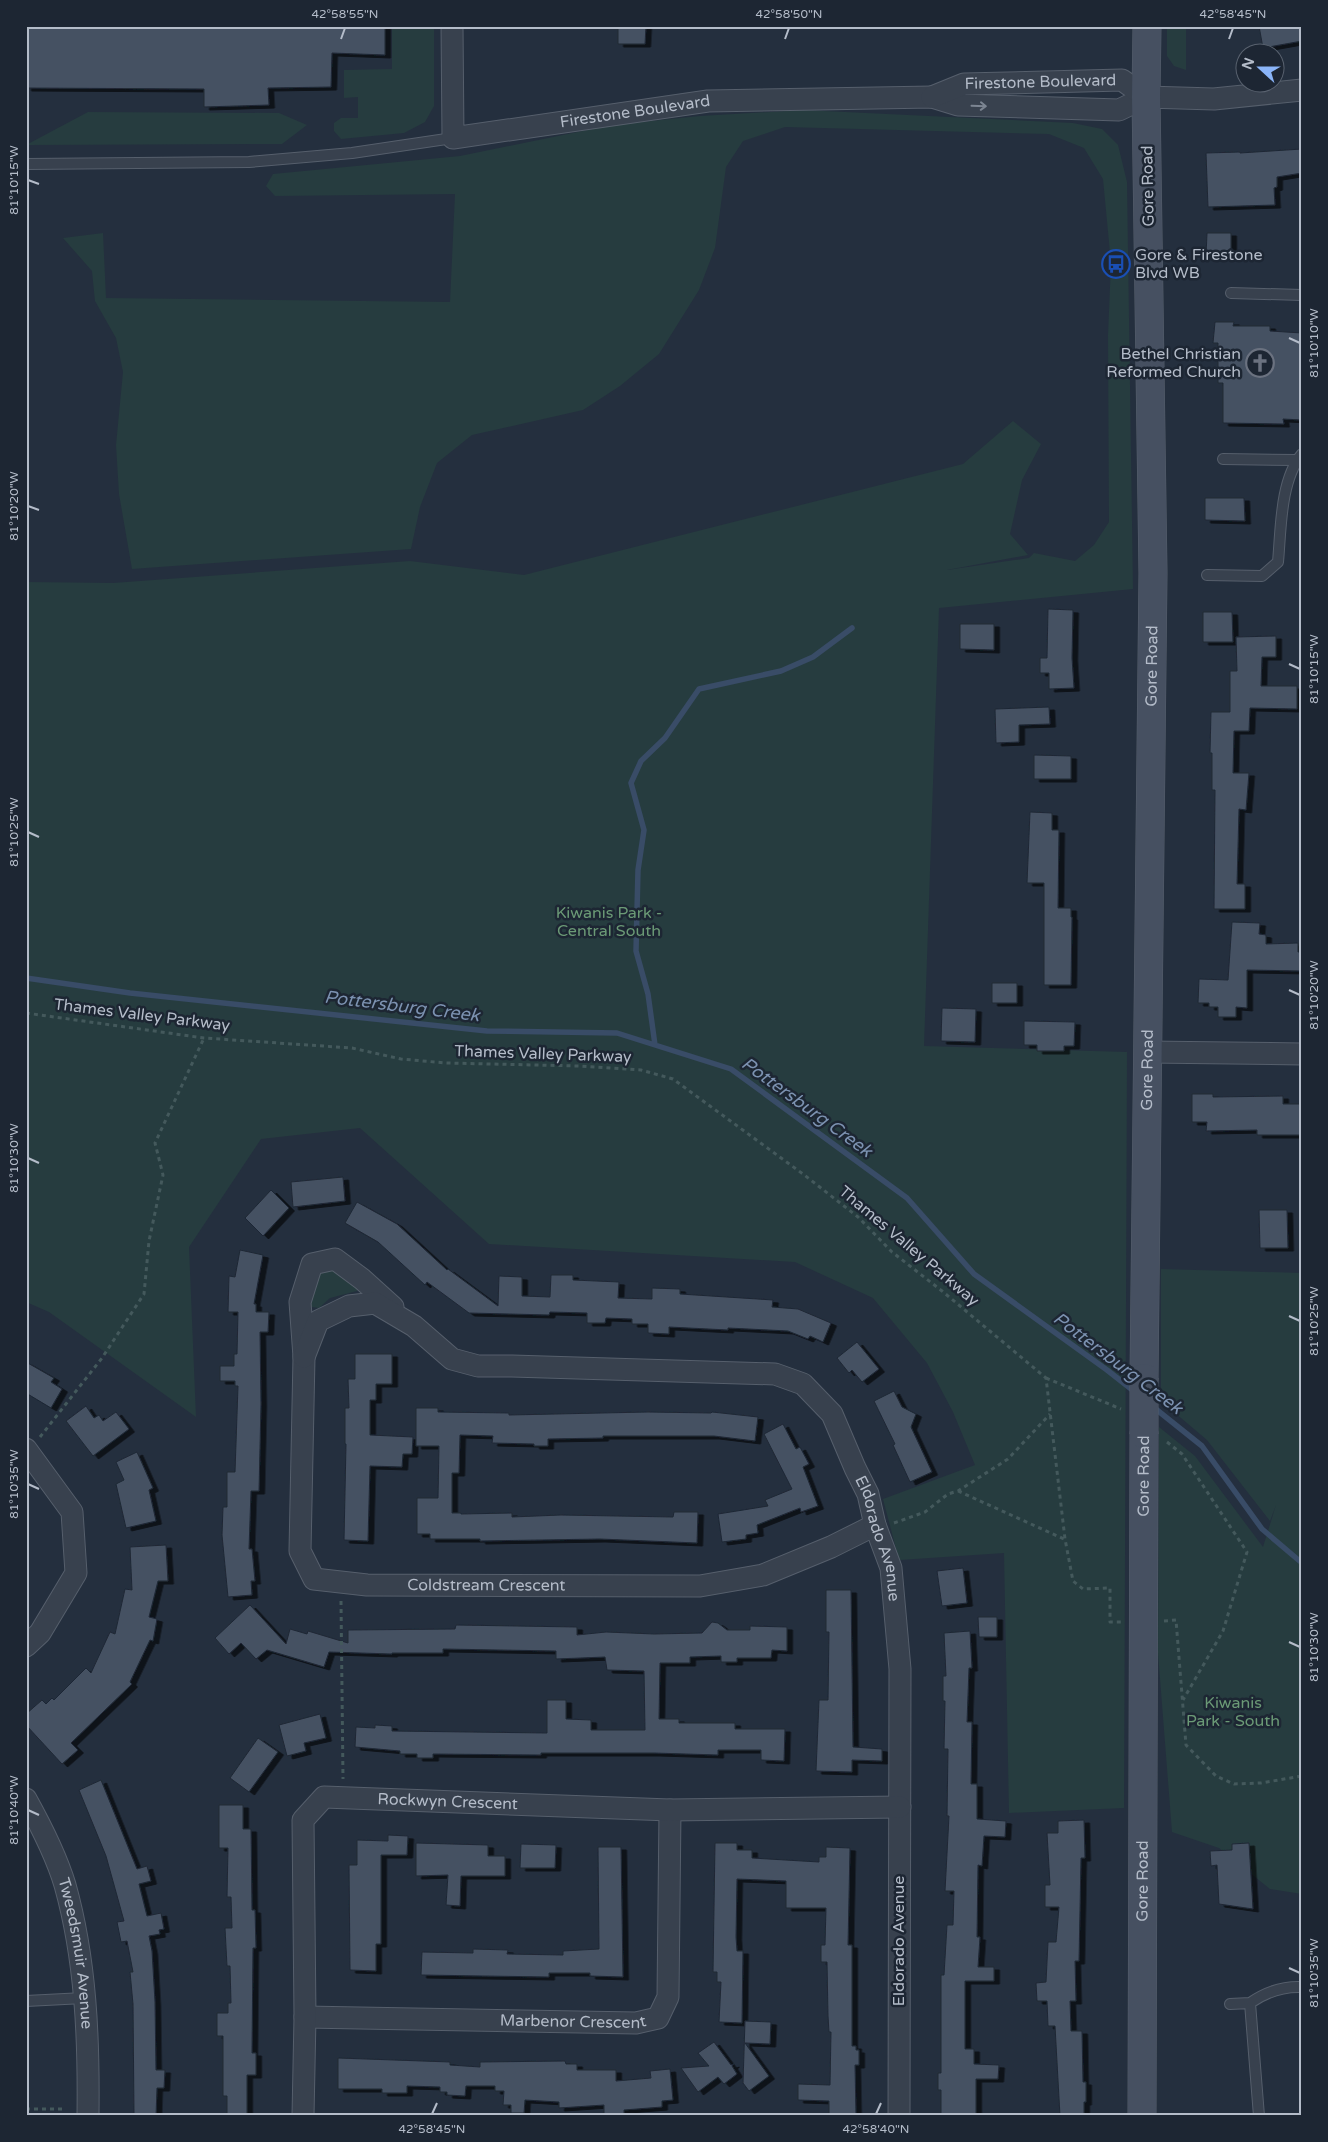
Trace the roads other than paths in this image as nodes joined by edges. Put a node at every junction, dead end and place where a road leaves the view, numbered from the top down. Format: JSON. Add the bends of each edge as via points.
{"nodes":[{"id":1,"x":452,"y":26,"type":"edge"},
{"id":2,"x":1147,"y":26,"type":"edge"},
{"id":3,"x":1302,"y":90,"type":"edge"},
{"id":4,"x":932,"y":97,"type":"junction"},
{"id":5,"x":1146,"y":97,"type":"junction"},
{"id":6,"x":453,"y":138,"type":"junction"},
{"id":7,"x":26,"y":164,"type":"edge"},
{"id":8,"x":1231,"y":293,"type":"dead end"},
{"id":9,"x":1302,"y":295,"type":"edge"},
{"id":10,"x":1299,"y":457,"type":"edge"},
{"id":11,"x":1223,"y":459,"type":"dead end"},
{"id":12,"x":1207,"y":575,"type":"dead end"},
{"id":13,"x":1148,"y":1052,"type":"junction"},
{"id":14,"x":1302,"y":1054,"type":"edge"},
{"id":15,"x":414,"y":1326,"type":"junction"},
{"id":16,"x":304,"y":1356,"type":"junction"},
{"id":17,"x":27,"y":1450,"type":"edge"},
{"id":18,"x":875,"y":1525,"type":"junction"},
{"id":19,"x":26,"y":1646,"type":"edge"},
{"id":20,"x":26,"y":1799,"type":"edge"},
{"id":21,"x":900,"y":1807,"type":"junction"},
{"id":22,"x":670,"y":1810,"type":"junction"},
{"id":23,"x":1302,"y":1987,"type":"edge"},
{"id":24,"x":84,"y":1998,"type":"junction"},
{"id":25,"x":26,"y":2001,"type":"edge"},
{"id":26,"x":1250,"y":2003,"type":"junction"},
{"id":27,"x":1230,"y":2004,"type":"dead end"},
{"id":28,"x":305,"y":2017,"type":"junction"},
{"id":29,"x":88,"y":2116,"type":"edge"},
{"id":30,"x":303,"y":2116,"type":"edge"},
{"id":31,"x":899,"y":2116,"type":"edge"},
{"id":32,"x":1142,"y":2116,"type":"edge"},
{"id":33,"x":1259,"y":2116,"type":"edge"}],
"edges":[{"from":1,"to":6,"type":"street"},
{"from":2,"to":5,"type":"main road","name":"Gore Road"},
{"from":3,"to":5,"type":"street","name":"Firestone Boulevard","via":[[1214,99]]},
{"from":4,"to":5,"type":"street","name":"Firestone Boulevard","one_way":true,"via":[[958,105],[1119,110]]},
{"from":4,"to":5,"type":"street","name":"Firestone Boulevard","via":[[964,84],[1122,80]]},
{"from":4,"to":6,"type":"street","name":"Firestone Boulevard","via":[[708,101]]},
{"from":5,"to":13,"type":"main road","name":"Gore Road","via":[[1152,573]]},
{"from":6,"to":7,"type":"lane","via":[[352,153],[249,162]]},
{"from":8,"to":9,"type":"lane"},
{"from":10,"to":11,"type":"lane"},
{"from":10,"to":12,"type":"lane","via":[[1287,483],[1278,562],[1262,576]]},
{"from":13,"to":14,"type":"street"},
{"from":13,"to":32,"type":"main road","name":"Gore Road","bridge":true,"via":[[1144,1378],[1155,1438]]},
{"from":15,"to":16,"type":"street","name":"Eldorado Avenue","via":[[375,1303],[349,1306],[318,1321]]},
{"from":15,"to":16,"type":"street","name":"Eldorado Avenue","via":[[335,1259],[312,1264],[300,1302]]},
{"from":15,"to":18,"type":"street","name":"Eldorado Avenue","via":[[452,1359],[478,1366],[775,1374],[803,1384],[832,1414],[868,1494]]},
{"from":16,"to":18,"type":"street","name":"Coldstream Crescent","via":[[300,1551],[314,1579],[367,1585],[700,1586],[762,1575]]},
{"from":17,"to":19,"type":"street","via":[[72,1512],[76,1573],[40,1633]]},
{"from":18,"to":21,"type":"street","name":"Eldorado Avenue","via":[[892,1577],[900,1669]]},
{"from":20,"to":24,"type":"street","name":"Tweedsmuir Avenue","via":[[46,1835],[64,1884],[78,1941]]},
{"from":21,"to":22,"type":"street","name":"Rockwyn Crescent"},
{"from":21,"to":31,"type":"street","name":"Eldorado Avenue"},
{"from":22,"to":28,"type":"street","name":"Marbenor Crescent","via":[[668,1997],[658,2018],[636,2023]]},
{"from":22,"to":28,"type":"street","name":"Rockwyn Crescent","via":[[324,1797],[303,1820]]},
{"from":23,"to":26,"type":"lane","via":[[1266,1992]]},
{"from":24,"to":25,"type":"lane"},
{"from":24,"to":29,"type":"street","name":"Tweedsmuir Avenue"},
{"from":26,"to":27,"type":"lane"},
{"from":26,"to":33,"type":"lane"},
{"from":28,"to":30,"type":"street","name":"Rockwyn Crescent"}]}
